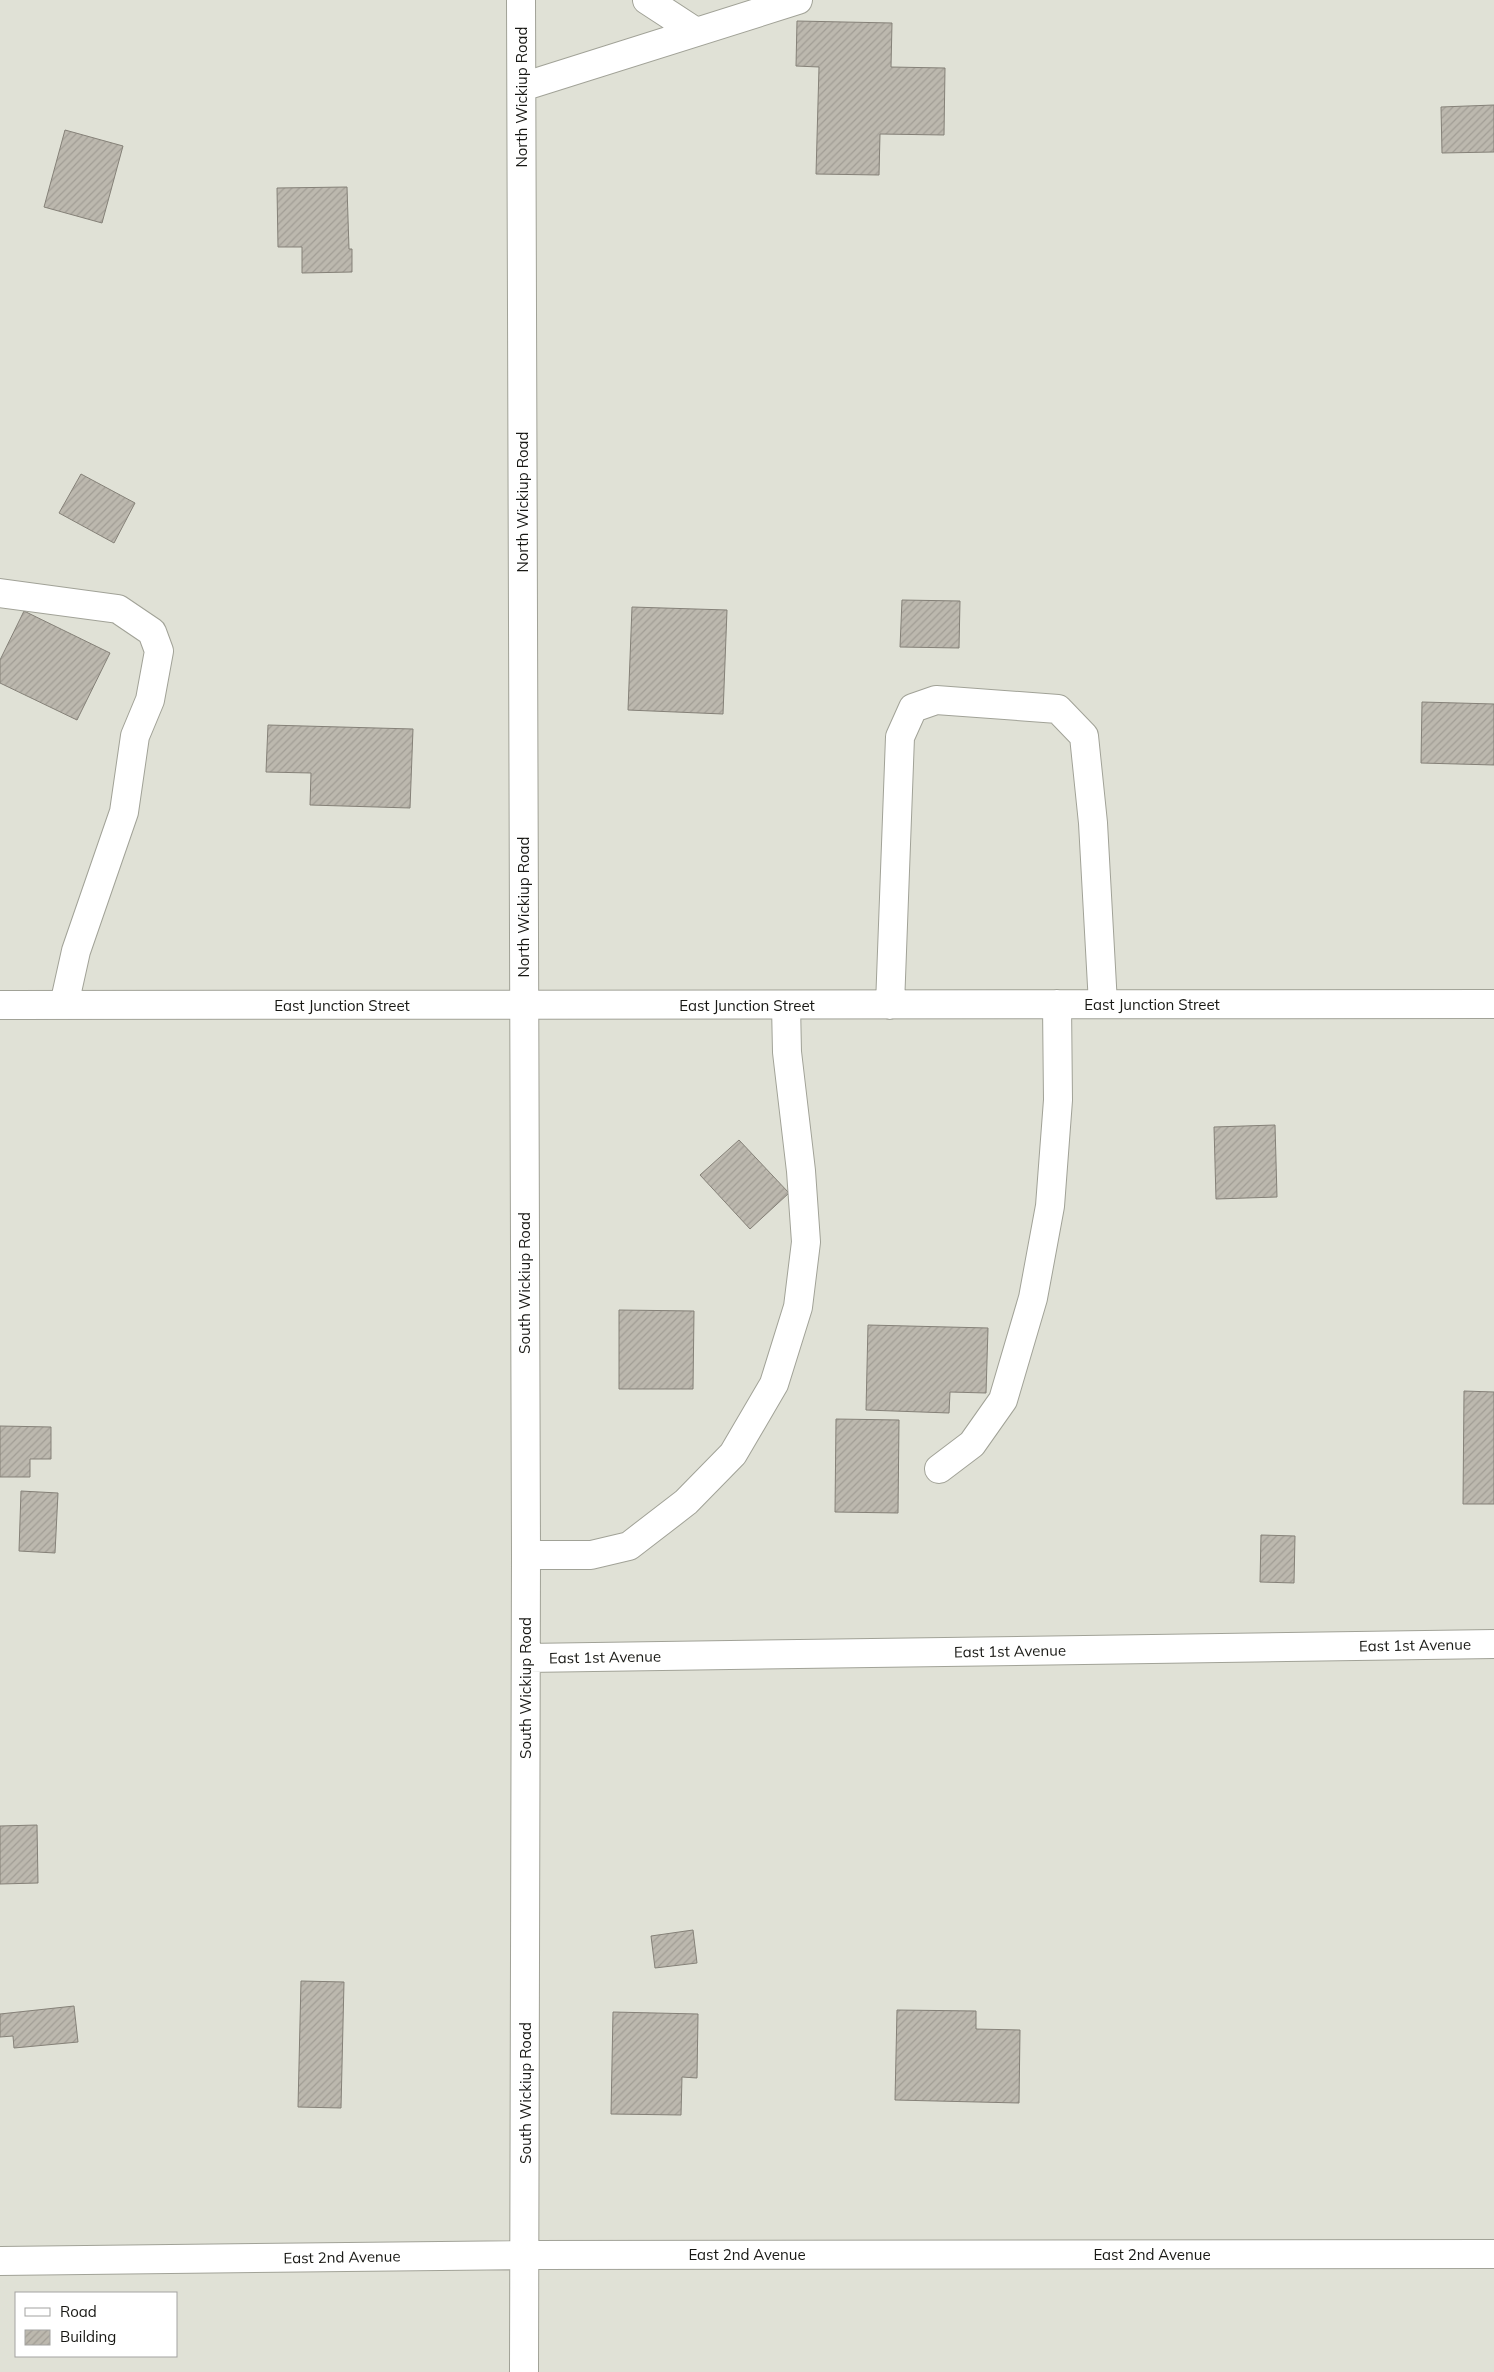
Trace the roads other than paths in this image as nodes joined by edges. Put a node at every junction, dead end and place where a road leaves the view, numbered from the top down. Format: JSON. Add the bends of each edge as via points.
{"nodes":[{"id":1,"x":521,"y":0,"type":"edge"},
{"id":2,"x":647,"y":0,"type":"edge"},
{"id":3,"x":798,"y":0,"type":"edge"},
{"id":4,"x":696,"y":32,"type":"junction"},
{"id":5,"x":522,"y":87,"type":"junction"},
{"id":6,"x":0,"y":593,"type":"edge"},
{"id":7,"x":1057,"y":1004,"type":"junction"},
{"id":8,"x":1103,"y":1004,"type":"junction"},
{"id":9,"x":1494,"y":1004,"type":"edge"},
{"id":10,"x":0,"y":1005,"type":"edge"},
{"id":11,"x":64,"y":1005,"type":"junction"},
{"id":12,"x":523,"y":1005,"type":"junction"},
{"id":13,"x":786,"y":1005,"type":"junction"},
{"id":14,"x":890,"y":1005,"type":"junction"},
{"id":15,"x":939,"y":1469,"type":"dead end"},
{"id":16,"x":526,"y":1555,"type":"junction"},
{"id":17,"x":1494,"y":1644,"type":"edge"},
{"id":18,"x":526,"y":1658,"type":"junction"},
{"id":19,"x":1494,"y":2254,"type":"edge"},
{"id":20,"x":524,"y":2255,"type":"junction"},
{"id":21,"x":0,"y":2261,"type":"edge"},
{"id":22,"x":524,"y":2372,"type":"edge"}],
"edges":[{"from":1,"to":5,"type":"street","name":"North Wickiup Road"},
{"from":2,"to":4,"type":"street"},
{"from":3,"to":4,"type":"street"},
{"from":4,"to":5,"type":"street"},
{"from":5,"to":12,"type":"street","name":"North Wickiup Road"},
{"from":6,"to":11,"type":"street","via":[[118,609],[152,632],[159,651],[150,700],[135,736],[124,812],[76,951]]},
{"from":7,"to":8,"type":"street","name":"East Junction Street"},
{"from":7,"to":14,"type":"street","name":"East Junction Street"},
{"from":7,"to":15,"type":"street","via":[[1058,1100],[1050,1206],[1033,1298],[1003,1400],[972,1444]]},
{"from":8,"to":9,"type":"street","name":"East Junction Street"},
{"from":8,"to":14,"type":"street","via":[[1093,823],[1084,736],[1058,709],[936,700],[913,708],[900,737]]},
{"from":10,"to":11,"type":"street","name":"East Junction Street"},
{"from":11,"to":12,"type":"street","name":"East Junction Street"},
{"from":12,"to":13,"type":"street","name":"East Junction Street"},
{"from":12,"to":16,"type":"street","name":"South Wickiup Road"},
{"from":13,"to":14,"type":"street","name":"East Junction Street"},
{"from":13,"to":16,"type":"street","via":[[787,1052],[806,1242],[798,1307],[774,1384],[733,1454],[686,1502],[629,1546],[591,1555]]},
{"from":16,"to":18,"type":"street","name":"South Wickiup Road"},
{"from":17,"to":18,"type":"street","name":"East 1st Avenue"},
{"from":18,"to":20,"type":"street","name":"South Wickiup Road"},
{"from":19,"to":20,"type":"street","name":"East 2nd Avenue"},
{"from":20,"to":21,"type":"street","name":"East 2nd Avenue"},
{"from":20,"to":22,"type":"street","name":"South Wickiup Road"}]}
